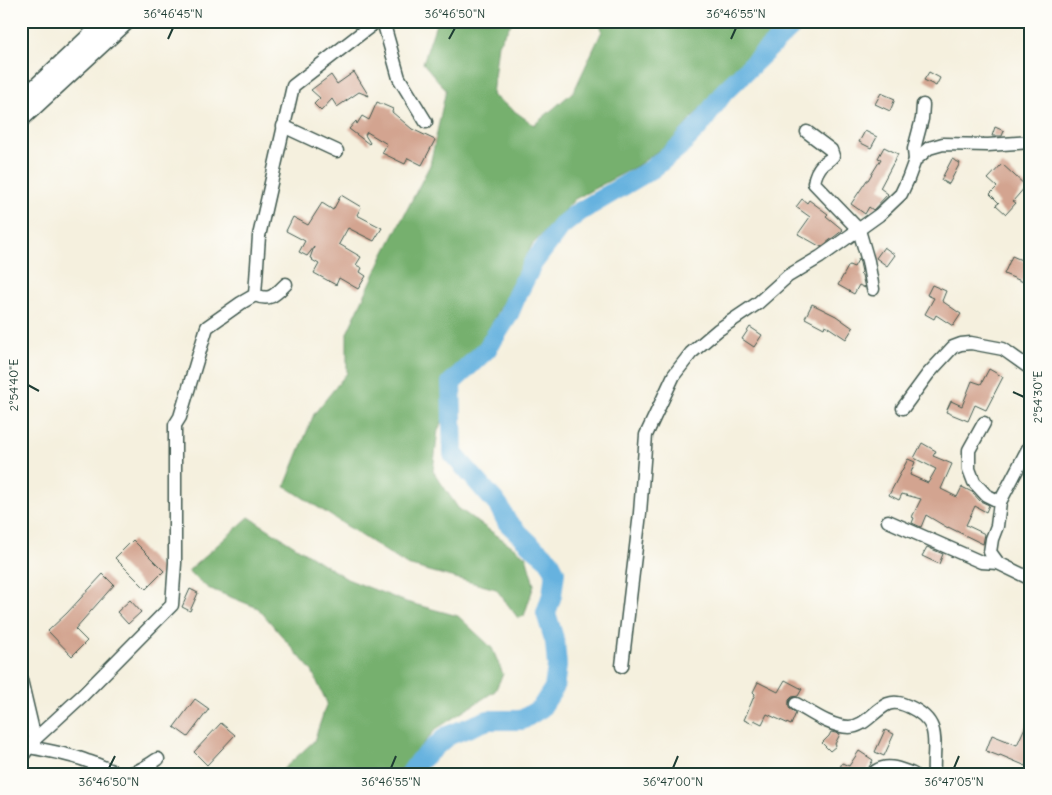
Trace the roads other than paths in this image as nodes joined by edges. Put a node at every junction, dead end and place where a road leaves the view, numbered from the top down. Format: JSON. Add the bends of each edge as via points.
{"nodes":[{"id":1,"x":106,"y":21,"type":"edge"},
{"id":2,"x":127,"y":21,"type":"edge"},
{"id":3,"x":377,"y":21,"type":"edge"},
{"id":4,"x":383,"y":21,"type":"edge"},
{"id":5,"x":21,"y":101,"type":"edge"},
{"id":6,"x":923,"y":105,"type":"dead end"},
{"id":7,"x":21,"y":119,"type":"edge"},
{"id":8,"x":426,"y":122,"type":"dead end"},
{"id":9,"x":283,"y":126,"type":"junction"},
{"id":10,"x":806,"y":132,"type":"dead end"},
{"id":11,"x":1031,"y":142,"type":"edge"},
{"id":12,"x":338,"y":151,"type":"dead end"},
{"id":13,"x":915,"y":160,"type":"junction"},
{"id":14,"x":859,"y":230,"type":"junction"},
{"id":15,"x":286,"y":284,"type":"dead end"},
{"id":16,"x":873,"y":289,"type":"dead end"},
{"id":17,"x":255,"y":295,"type":"junction"},
{"id":18,"x":1031,"y":369,"type":"edge"},
{"id":19,"x":903,"y":408,"type":"dead end"},
{"id":20,"x":984,"y":423,"type":"dead end"},
{"id":21,"x":1031,"y":443,"type":"edge"},
{"id":22,"x":1000,"y":502,"type":"junction"},
{"id":23,"x":888,"y":521,"type":"dead end"},
{"id":24,"x":998,"y":563,"type":"junction"},
{"id":25,"x":1031,"y":579,"type":"edge"},
{"id":26,"x":622,"y":666,"type":"dead end"},
{"id":27,"x":21,"y":680,"type":"edge"},
{"id":28,"x":796,"y":704,"type":"dead end"},
{"id":29,"x":32,"y":743,"type":"junction"},
{"id":30,"x":21,"y":758,"type":"edge"},
{"id":31,"x":158,"y":759,"type":"dead end"},
{"id":32,"x":876,"y":771,"type":"dead end"},
{"id":33,"x":120,"y":774,"type":"edge"},
{"id":34,"x":125,"y":774,"type":"edge"},
{"id":35,"x":914,"y":774,"type":"edge"},
{"id":36,"x":934,"y":774,"type":"edge"}],
"edges":[{"from":1,"to":5,"type":"main road"},
{"from":2,"to":7,"type":"main road"},
{"from":3,"to":9,"type":"street","via":[[293,86]]},
{"from":4,"to":8,"type":"street","via":[[399,78]]},
{"from":6,"to":13,"type":"street","via":[[914,149]]},
{"from":9,"to":12,"type":"street"},
{"from":9,"to":17,"type":"street","via":[[259,236]]},
{"from":10,"to":14,"type":"street","via":[[831,150],[833,156],[821,166],[814,184]]},
{"from":11,"to":13,"type":"street","via":[[943,144],[930,148]]},
{"from":13,"to":14,"type":"street","via":[[902,194]]},
{"from":14,"to":16,"type":"street"},
{"from":14,"to":26,"type":"street","via":[[788,276],[758,303],[718,330],[691,353],[674,375],[646,435]]},
{"from":15,"to":17,"type":"street","via":[[273,296],[262,299]]},
{"from":17,"to":29,"type":"street","via":[[207,327],[176,425],[172,605]]},
{"from":18,"to":19,"type":"street","via":[[1003,349],[961,344],[953,347],[928,374]]},
{"from":20,"to":22,"type":"street","via":[[969,450],[969,469],[974,482],[986,495]]},
{"from":21,"to":22,"type":"street"},
{"from":22,"to":24,"type":"street","via":[[990,552]]},
{"from":23,"to":24,"type":"street","via":[[980,562]]},
{"from":24,"to":25,"type":"street"},
{"from":27,"to":29,"type":"street"},
{"from":28,"to":36,"type":"street","via":[[836,725],[847,727],[856,726],[889,704],[898,702],[912,708],[927,718],[933,730]]},
{"from":29,"to":30,"type":"street"},
{"from":29,"to":33,"type":"street"},
{"from":31,"to":34,"type":"street"},
{"from":32,"to":35,"type":"street","via":[[892,767]]}]}
